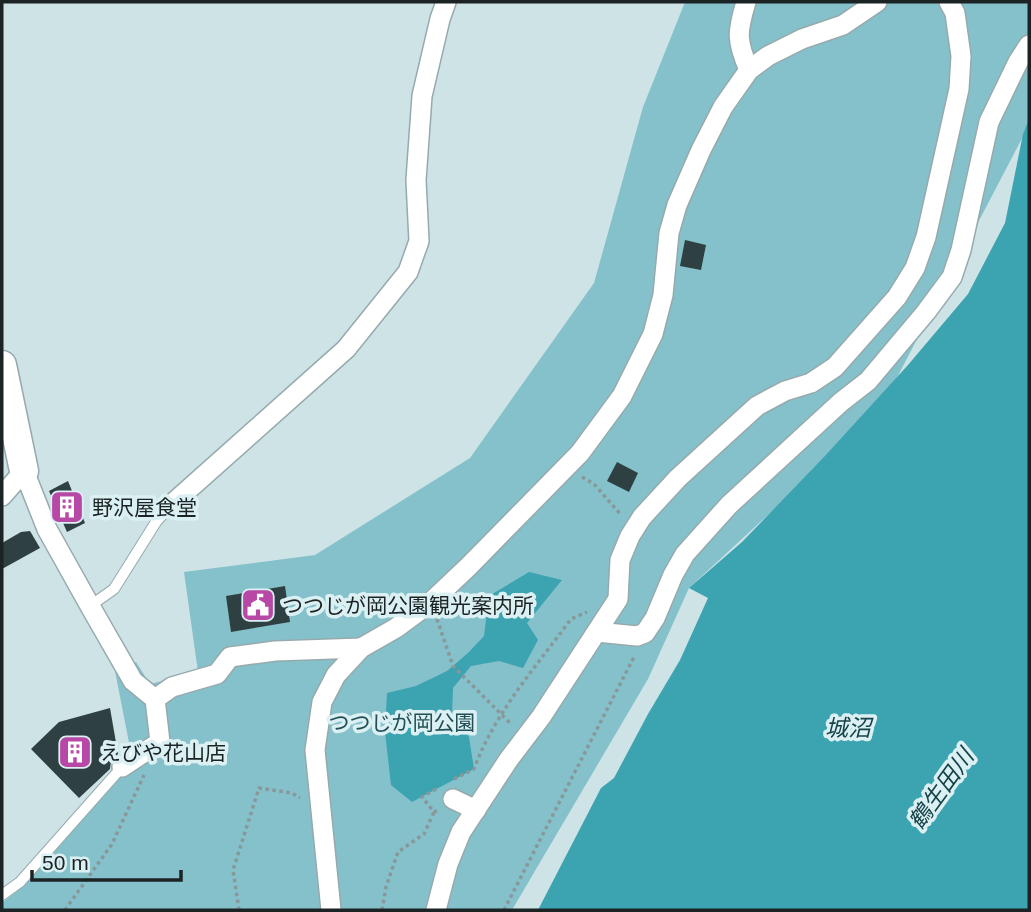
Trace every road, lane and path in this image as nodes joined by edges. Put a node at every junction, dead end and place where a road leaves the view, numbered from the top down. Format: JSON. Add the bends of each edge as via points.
{"nodes":[{"id":1,"x":446,"y":2,"type":"edge"},
{"id":2,"x":746,"y":2,"type":"edge"},
{"id":3,"x":877,"y":2,"type":"edge"},
{"id":4,"x":949,"y":2,"type":"edge"},
{"id":5,"x":1029,"y":45,"type":"edge"},
{"id":6,"x":749,"y":70,"type":"junction"},
{"id":7,"x":2,"y":365,"type":"edge"},
{"id":8,"x":566,"y":467,"type":"junction"},
{"id":9,"x":24,"y":471,"type":"junction"},
{"id":10,"x":2,"y":496,"type":"edge"},
{"id":11,"x":172,"y":504,"type":"joint"},
{"id":12,"x":634,"y":529,"type":"junction"},
{"id":13,"x":618,"y":599,"type":"junction"},
{"id":14,"x":431,"y":602,"type":"junction"},
{"id":15,"x":90,"y":606,"type":"junction"},
{"id":16,"x":597,"y":632,"type":"junction"},
{"id":17,"x":637,"y":636,"type":"junction"},
{"id":18,"x":362,"y":648,"type":"junction"},
{"id":19,"x":155,"y":699,"type":"junction"},
{"id":20,"x":500,"y":713,"type":"junction"},
{"id":21,"x":524,"y":739,"type":"junction"},
{"id":22,"x":160,"y":742,"type":"junction"},
{"id":23,"x":122,"y":767,"type":"joint"},
{"id":24,"x":452,"y":790,"type":"junction"},
{"id":25,"x":321,"y":809,"type":"junction"},
{"id":26,"x":475,"y":810,"type":"junction"},
{"id":27,"x":434,"y":812,"type":"junction"},
{"id":28,"x":2,"y":895,"type":"edge"},
{"id":29,"x":65,"y":910,"type":"edge"},
{"id":30,"x":239,"y":910,"type":"edge"},
{"id":31,"x":331,"y":910,"type":"edge"},
{"id":32,"x":382,"y":910,"type":"edge"},
{"id":33,"x":436,"y":910,"type":"edge"},
{"id":34,"x":504,"y":910,"type":"edge"}],
"edges":[{"from":1,"to":11,"type":"street","via":[[422,96],[416,180],[419,241],[408,272],[346,349]]},
{"from":2,"to":6,"type":"street","via":[[737,29]]},
{"from":3,"to":6,"type":"street","via":[[843,25],[802,38]]},
{"from":4,"to":12,"type":"street","via":[[961,56],[959,89],[915,268],[897,297],[835,367],[811,383],[757,406],[678,478]]},
{"from":5,"to":17,"type":"street","via":[[989,122],[952,277],[868,381],[729,505],[685,554],[655,618],[645,633]]},
{"from":6,"to":8,"type":"street","via":[[723,107],[677,205],[669,233],[663,295],[639,365],[622,396]]},
{"from":7,"to":9,"type":"main road"},
{"from":8,"to":12,"type":"path","via":[[594,484]]},
{"from":8,"to":14,"type":"street"},
{"from":9,"to":10,"type":"street"},
{"from":9,"to":15,"type":"street","via":[[47,529]]},
{"from":11,"to":15,"type":"lane","via":[[114,589]]},
{"from":12,"to":13,"type":"street","via":[[620,560]]},
{"from":13,"to":16,"type":"street"},
{"from":13,"to":20,"type":"path","via":[[571,619]]},
{"from":14,"to":18,"type":"street"},
{"from":14,"to":20,"type":"path","via":[[453,666]]},
{"from":15,"to":19,"type":"street","via":[[133,681]]},
{"from":16,"to":17,"type":"street"},
{"from":16,"to":21,"type":"street"},
{"from":17,"to":34,"type":"path","via":[[638,651]]},
{"from":18,"to":19,"type":"street","via":[[230,657],[217,674],[172,687]]},
{"from":18,"to":25,"type":"street","via":[[336,675],[322,702],[315,750]]},
{"from":19,"to":22,"type":"street"},
{"from":20,"to":21,"type":"path"},
{"from":20,"to":24,"type":"path","via":[[474,769]]},
{"from":21,"to":26,"type":"street"},
{"from":22,"to":23,"type":"street"},
{"from":22,"to":29,"type":"path","via":[[112,844]]},
{"from":23,"to":28,"type":"lane","via":[[20,882]]},
{"from":24,"to":26,"type":"street"},
{"from":24,"to":27,"type":"path","via":[[447,807]]},
{"from":24,"to":27,"type":"path","via":[[422,797]]},
{"from":25,"to":30,"type":"path","via":[[292,793],[259,788],[233,870]]},
{"from":25,"to":31,"type":"street"},
{"from":26,"to":33,"type":"street","via":[[447,864]]},
{"from":27,"to":32,"type":"path","via":[[424,834],[398,852]]}]}
